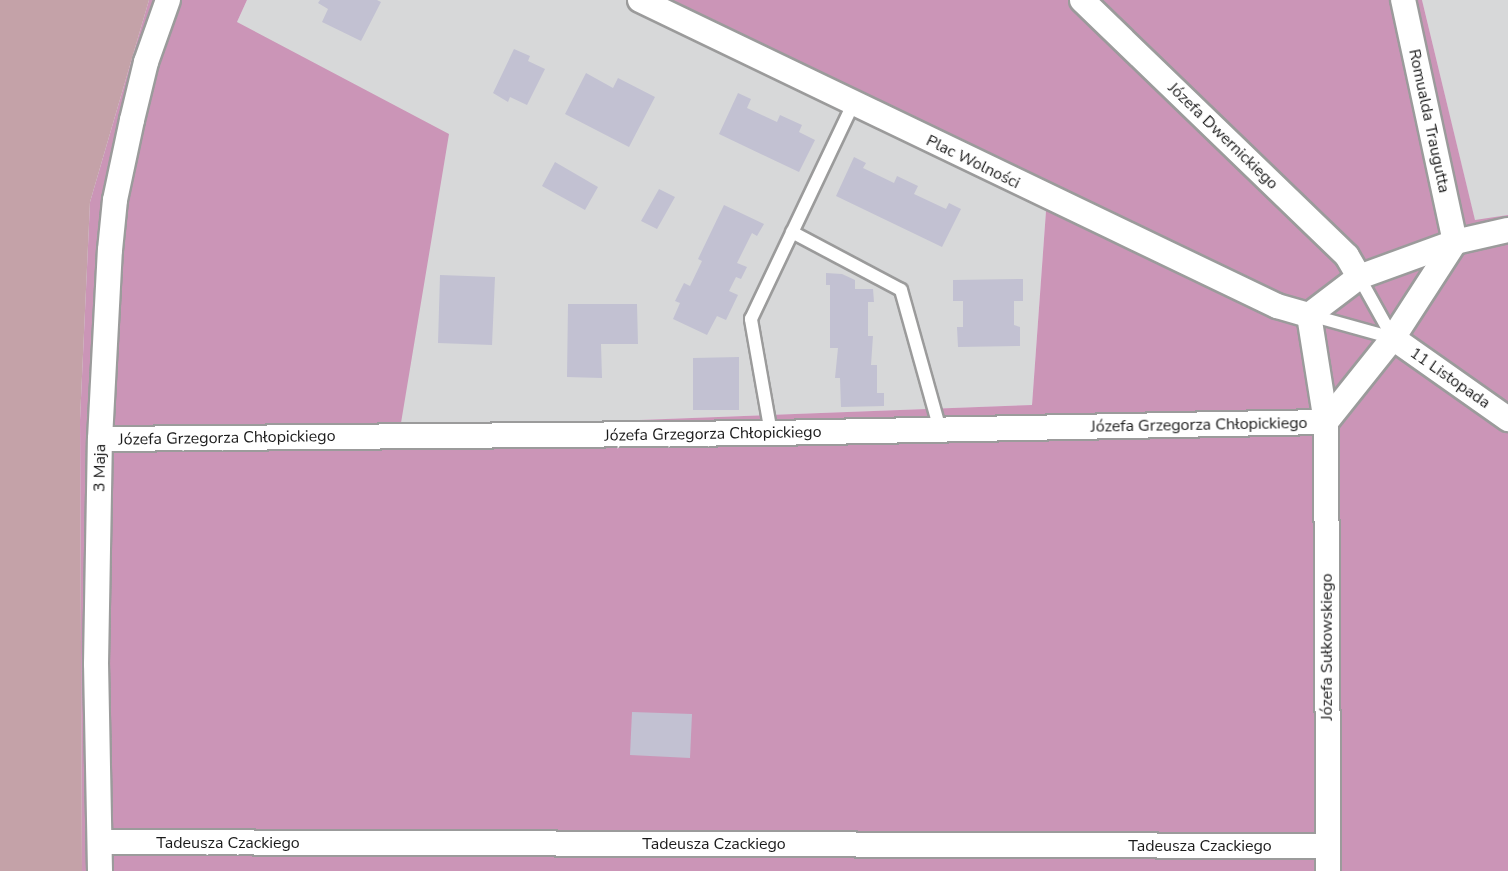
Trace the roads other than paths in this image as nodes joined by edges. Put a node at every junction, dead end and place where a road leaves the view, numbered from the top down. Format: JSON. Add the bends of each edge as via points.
{"nodes":[{"id":1,"x":168,"y":0,"type":"edge"},
{"id":2,"x":640,"y":0,"type":"edge"},
{"id":3,"x":1082,"y":0,"type":"edge"},
{"id":4,"x":1404,"y":0,"type":"edge"},
{"id":5,"x":853,"y":104,"type":"junction"},
{"id":6,"x":1508,"y":230,"type":"edge"},
{"id":7,"x":792,"y":232,"type":"junction"},
{"id":8,"x":1455,"y":242,"type":"junction"},
{"id":9,"x":1359,"y":277,"type":"junction"},
{"id":10,"x":1310,"y":315,"type":"junction"},
{"id":11,"x":1393,"y":338,"type":"junction"},
{"id":12,"x":1508,"y":419,"type":"edge"},
{"id":13,"x":1326,"y":422,"type":"junction"},
{"id":14,"x":940,"y":430,"type":"junction"},
{"id":15,"x":771,"y":433,"type":"junction"},
{"id":16,"x":100,"y":439,"type":"junction"},
{"id":17,"x":100,"y":842,"type":"junction"},
{"id":18,"x":1327,"y":846,"type":"junction"},
{"id":19,"x":100,"y":871,"type":"edge"},
{"id":20,"x":1328,"y":871,"type":"edge"}],
"edges":[{"from":1,"to":16,"type":"street","name":"3 Maja","via":[[146,62],[115,200]]},
{"from":2,"to":5,"type":"street","name":"Plac Wolności"},
{"from":3,"to":9,"type":"street","name":"Józefa Dwernickiego","via":[[1347,256]]},
{"from":4,"to":8,"type":"street","name":"Romualda Traugutta"},
{"from":5,"to":7,"type":"lane"},
{"from":5,"to":10,"type":"street","name":"Plac Wolności","via":[[1276,306]]},
{"from":6,"to":8,"type":"street"},
{"from":7,"to":14,"type":"lane","via":[[901,290]]},
{"from":7,"to":15,"type":"lane","via":[[751,319]]},
{"from":8,"to":9,"type":"street"},
{"from":8,"to":11,"type":"street"},
{"from":9,"to":10,"type":"street"},
{"from":9,"to":11,"type":"lane"},
{"from":10,"to":11,"type":"lane"},
{"from":10,"to":13,"type":"street","name":"Józefa Sułkowskiego"},
{"from":11,"to":12,"type":"street","name":"11 Listopada"},
{"from":11,"to":13,"type":"street"},
{"from":13,"to":14,"type":"street","name":"Józefa Grzegorza Chłopickiego"},
{"from":13,"to":18,"type":"street","name":"Józefa Sułkowskiego"},
{"from":14,"to":15,"type":"street","name":"Józefa Grzegorza Chłopickiego"},
{"from":15,"to":16,"type":"street","name":"Józefa Grzegorza Chłopickiego"},
{"from":16,"to":17,"type":"street","name":"3 Maja","via":[[96,664]]},
{"from":17,"to":18,"type":"street","name":"Tadeusza Czackiego"},
{"from":17,"to":19,"type":"street","name":"3 Maja"},
{"from":18,"to":20,"type":"street","name":"Józefa Sułkowskiego"}]}
